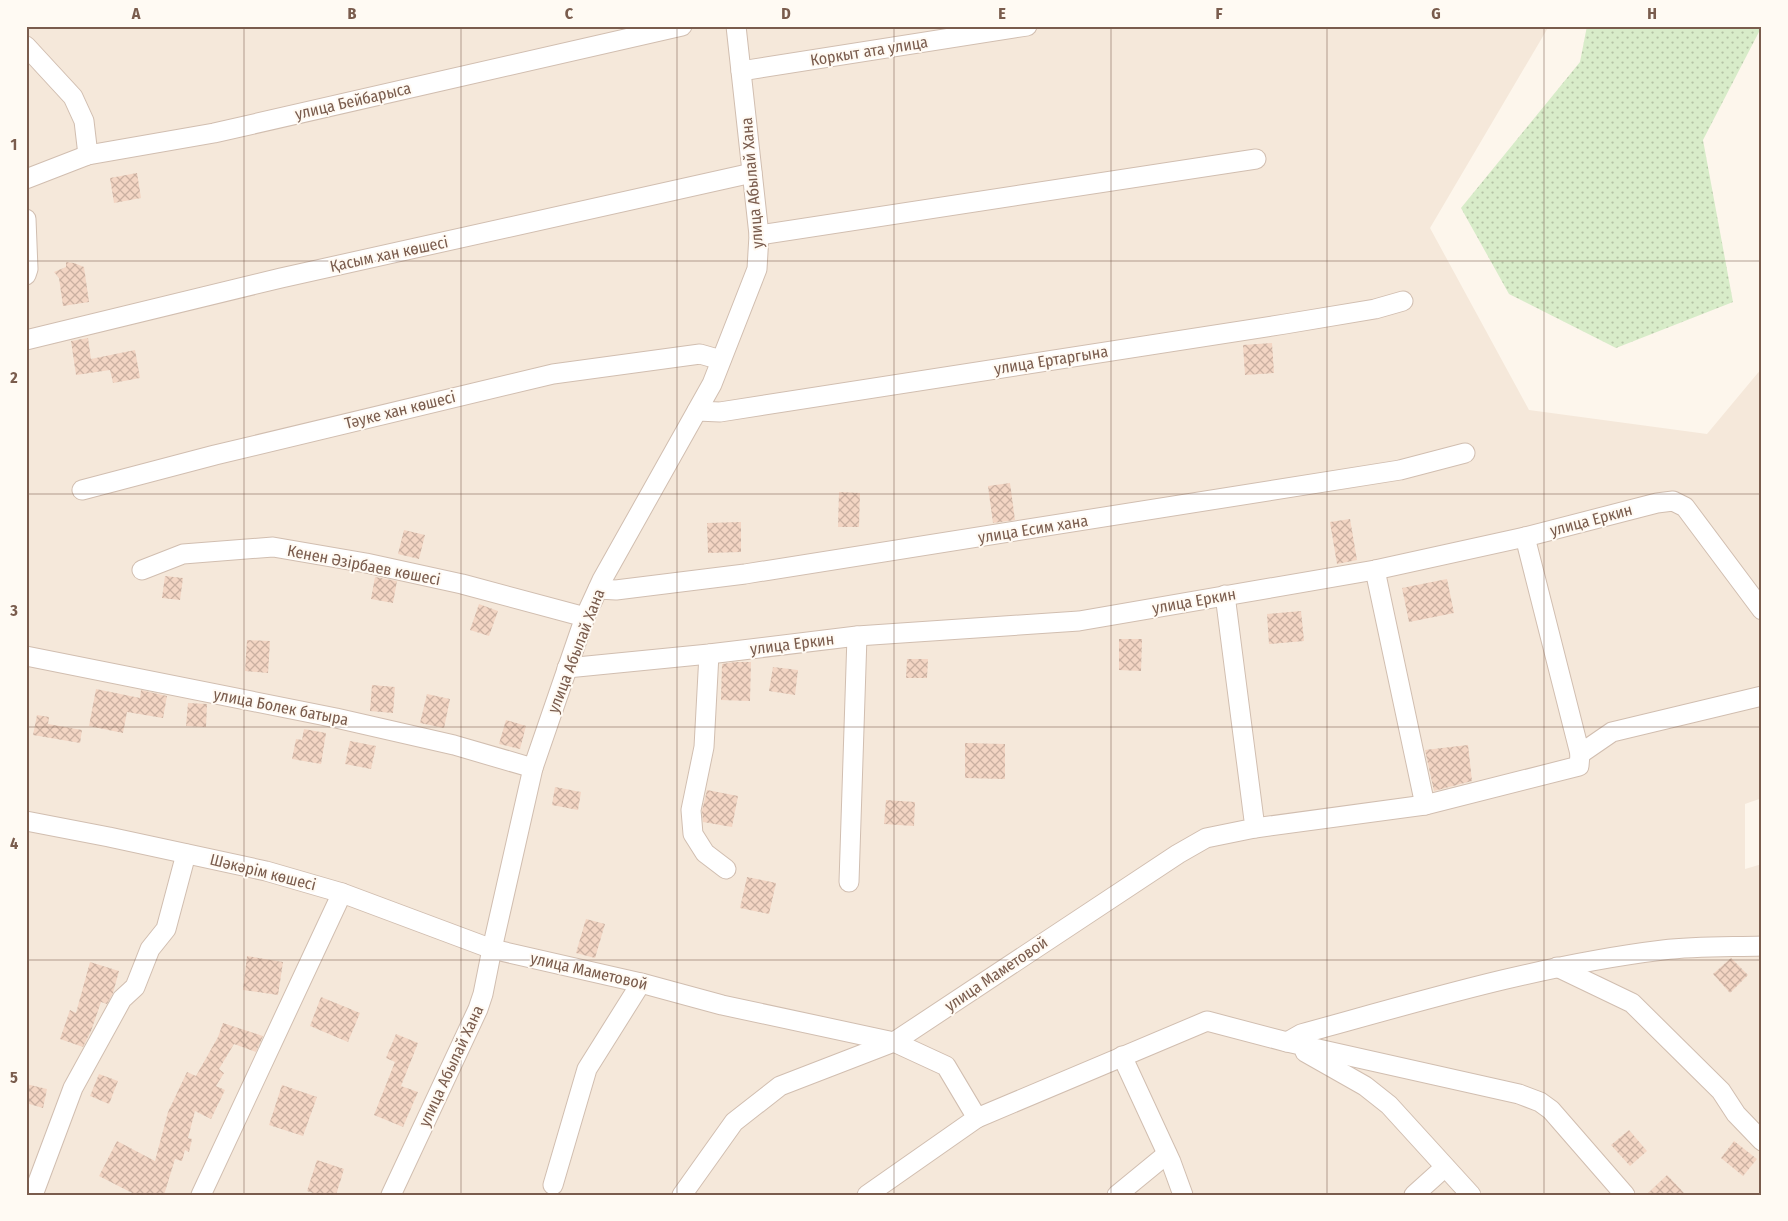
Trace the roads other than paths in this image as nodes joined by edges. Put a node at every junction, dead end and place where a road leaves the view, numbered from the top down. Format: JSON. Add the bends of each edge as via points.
{"nodes":[{"id":1,"x":682,"y":26,"type":"edge"},
{"id":2,"x":736,"y":26,"type":"edge"},
{"id":3,"x":1027,"y":26,"type":"edge"},
{"id":4,"x":26,"y":46,"type":"edge"},
{"id":5,"x":741,"y":71,"type":"junction"},
{"id":6,"x":88,"y":155,"type":"junction"},
{"id":7,"x":1256,"y":159,"type":"dead end"},
{"id":8,"x":752,"y":173,"type":"junction"},
{"id":9,"x":26,"y":179,"type":"edge"},
{"id":10,"x":26,"y":219,"type":"edge"},
{"id":11,"x":759,"y":235,"type":"junction"},
{"id":12,"x":26,"y":275,"type":"edge"},
{"id":13,"x":1403,"y":301,"type":"dead end"},
{"id":14,"x":26,"y":340,"type":"edge"},
{"id":15,"x":721,"y":360,"type":"junction"},
{"id":16,"x":697,"y":411,"type":"junction"},
{"id":17,"x":1465,"y":453,"type":"dead end"},
{"id":18,"x":82,"y":490,"type":"dead end"},
{"id":19,"x":1525,"y":537,"type":"junction"},
{"id":20,"x":142,"y":570,"type":"dead end"},
{"id":21,"x":1375,"y":570,"type":"junction"},
{"id":22,"x":598,"y":589,"type":"junction"},
{"id":23,"x":1225,"y":595,"type":"junction"},
{"id":24,"x":1762,"y":610,"type":"edge"},
{"id":25,"x":585,"y":617,"type":"junction"},
{"id":26,"x":857,"y":636,"type":"junction"},
{"id":27,"x":709,"y":654,"type":"junction"},
{"id":28,"x":26,"y":656,"type":"edge"},
{"id":29,"x":568,"y":668,"type":"junction"},
{"id":30,"x":1762,"y":696,"type":"edge"},
{"id":31,"x":1580,"y":754,"type":"junction"},
{"id":32,"x":533,"y":768,"type":"junction"},
{"id":33,"x":1425,"y":805,"type":"junction"},
{"id":34,"x":26,"y":821,"type":"edge"},
{"id":35,"x":1255,"y":828,"type":"junction"},
{"id":36,"x":186,"y":854,"type":"junction"},
{"id":37,"x":726,"y":869,"type":"dead end"},
{"id":38,"x":849,"y":882,"type":"dead end"},
{"id":39,"x":342,"y":893,"type":"junction"},
{"id":40,"x":1762,"y":946,"type":"edge"},
{"id":41,"x":492,"y":948,"type":"junction"},
{"id":42,"x":1557,"y":967,"type":"junction"},
{"id":43,"x":642,"y":983,"type":"junction"},
{"id":44,"x":894,"y":1042,"type":"junction"},
{"id":45,"x":1287,"y":1042,"type":"junction"},
{"id":46,"x":1122,"y":1056,"type":"junction"},
{"id":47,"x":977,"y":1118,"type":"junction"},
{"id":48,"x":1762,"y":1141,"type":"edge"},
{"id":49,"x":1166,"y":1154,"type":"junction"},
{"id":50,"x":1444,"y":1168,"type":"junction"},
{"id":51,"x":552,"y":1185,"type":"dead end"},
{"id":52,"x":33,"y":1195,"type":"edge"},
{"id":53,"x":201,"y":1195,"type":"edge"},
{"id":54,"x":391,"y":1195,"type":"edge"},
{"id":55,"x":682,"y":1195,"type":"edge"},
{"id":56,"x":867,"y":1195,"type":"edge"},
{"id":57,"x":1117,"y":1195,"type":"edge"},
{"id":58,"x":1183,"y":1195,"type":"edge"},
{"id":59,"x":1414,"y":1195,"type":"edge"},
{"id":60,"x":1471,"y":1195,"type":"edge"},
{"id":61,"x":1625,"y":1195,"type":"edge"}],
"edges":[{"from":1,"to":6,"type":"street","name":"улица Бейбарыса","via":[[214,133]]},
{"from":2,"to":5,"type":"street","name":"улица Абылай Хана"},
{"from":3,"to":5,"type":"street","name":"Коркыт ата улица"},
{"from":4,"to":6,"type":"street","via":[[73,97],[84,121]]},
{"from":5,"to":8,"type":"street","name":"улица Абылай Хана"},
{"from":6,"to":9,"type":"street","name":"улица Бейбарыса"},
{"from":7,"to":11,"type":"street"},
{"from":8,"to":11,"type":"street","name":"улица Абылай Хана"},
{"from":8,"to":14,"type":"street","name":"Қасым хан көшесі","via":[[281,278]]},
{"from":10,"to":12,"type":"street"},
{"from":11,"to":15,"type":"street","name":"улица Абылай Хана","via":[[757,269]]},
{"from":13,"to":16,"type":"street","name":"улица Ертаргына","via":[[1294,322],[900,385],[720,412]]},
{"from":15,"to":16,"type":"street","name":"улица Абылай Хана"},
{"from":15,"to":18,"type":"street","name":"Тәуке хан көшесі","via":[[700,354],[553,374]]},
{"from":16,"to":22,"type":"street","name":"улица Абылай Хана"},
{"from":17,"to":22,"type":"street","name":"улица Есим хана","via":[[1391,472],[906,549],[745,574],[616,590]]},
{"from":19,"to":21,"type":"street","name":"улица Еркин"},
{"from":19,"to":24,"type":"street","name":"улица Еркин","via":[[1672,501],[1685,507]]},
{"from":19,"to":31,"type":"street"},
{"from":20,"to":25,"type":"street","name":"Кенен Әзірбаев көшесі","via":[[183,554],[273,547],[462,584]]},
{"from":21,"to":23,"type":"street","name":"улица Еркин"},
{"from":21,"to":33,"type":"street"},
{"from":22,"to":25,"type":"street","name":"улица Абылай Хана"},
{"from":23,"to":26,"type":"street","name":"улица Еркин","via":[[1079,621]]},
{"from":23,"to":35,"type":"street"},
{"from":25,"to":29,"type":"street","name":"улица Абылай Хана"},
{"from":26,"to":27,"type":"street","name":"улица Еркин"},
{"from":26,"to":38,"type":"street"},
{"from":27,"to":29,"type":"street","name":"улица Еркин"},
{"from":27,"to":37,"type":"street","via":[[704,747],[691,810],[692,834],[705,853]]},
{"from":28,"to":32,"type":"street","name":"улица Болек батыра","via":[[336,718],[454,745]]},
{"from":29,"to":32,"type":"street","name":"улица Абылай Хана"},
{"from":30,"to":31,"type":"street","via":[[1612,732]]},
{"from":31,"to":33,"type":"street","name":"улица Маметовой","via":[[1579,766]]},
{"from":32,"to":41,"type":"street","name":"улица Абылай Хана"},
{"from":33,"to":35,"type":"street","name":"улица Маметовой"},
{"from":34,"to":36,"type":"street","name":"Шәкәрім көшесі"},
{"from":35,"to":44,"type":"street","name":"улица Маметовой","via":[[1206,838],[1178,854]]},
{"from":36,"to":39,"type":"street","name":"Шәкәрім көшесі","via":[[266,871]]},
{"from":36,"to":52,"type":"street","via":[[166,929],[150,949],[135,987],[122,999],[73,1088]]},
{"from":39,"to":41,"type":"street","name":"Шәкәрім көшесі"},
{"from":39,"to":53,"type":"street"},
{"from":40,"to":42,"type":"street","via":[[1664,950]]},
{"from":41,"to":43,"type":"street","name":"улица Маметовой"},
{"from":41,"to":54,"type":"street","name":"улица Абылай Хана","via":[[474,1022]]},
{"from":42,"to":45,"type":"street","via":[[1301,1034]]},
{"from":42,"to":48,"type":"street","via":[[1632,1003],[1721,1090],[1736,1114]]},
{"from":43,"to":44,"type":"street","name":"улица Маметовой","via":[[722,1005]]},
{"from":43,"to":51,"type":"street","via":[[587,1069]]},
{"from":44,"to":47,"type":"street","via":[[946,1066]]},
{"from":44,"to":55,"type":"street","via":[[780,1086],[734,1122]]},
{"from":45,"to":46,"type":"street","via":[[1207,1021]]},
{"from":45,"to":50,"type":"street","via":[[1389,1105]]},
{"from":45,"to":61,"type":"street","via":[[1519,1094],[1540,1102],[1551,1110]]},
{"from":46,"to":47,"type":"street"},
{"from":46,"to":49,"type":"street"},
{"from":47,"to":56,"type":"street"},
{"from":49,"to":57,"type":"street"},
{"from":49,"to":58,"type":"street"},
{"from":50,"to":59,"type":"street"},
{"from":50,"to":60,"type":"street"}]}
